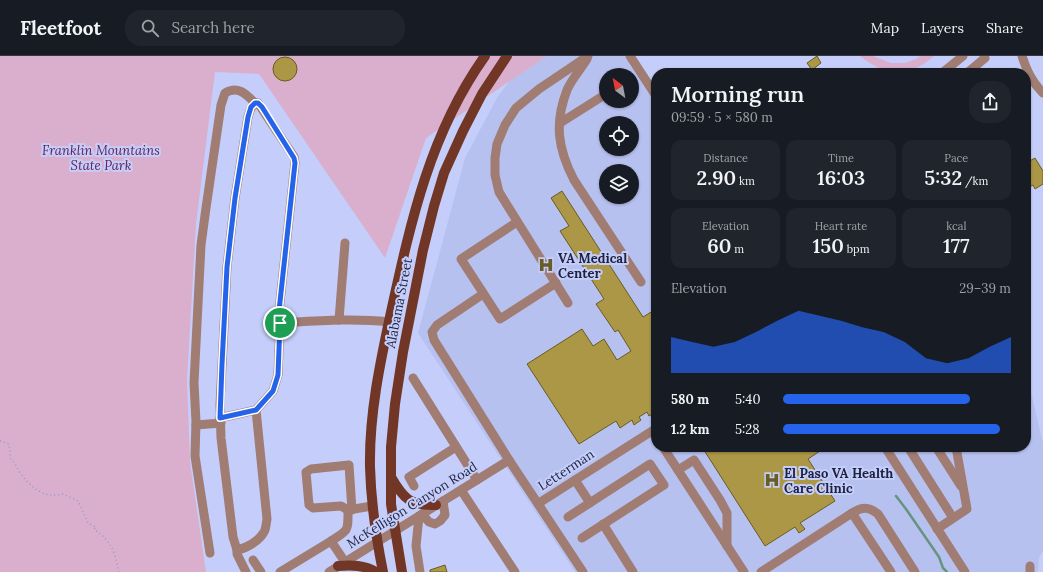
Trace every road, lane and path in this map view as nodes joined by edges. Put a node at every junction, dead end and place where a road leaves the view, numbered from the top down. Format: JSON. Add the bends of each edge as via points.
{"nodes":[{"id":1,"x":485,"y":56,"type":"edge"},
{"id":2,"x":507,"y":56,"type":"edge"},
{"id":3,"x":589,"y":56,"type":"edge"},
{"id":4,"x":630,"y":56,"type":"edge"},
{"id":5,"x":963,"y":56,"type":"edge"},
{"id":6,"x":1022,"y":56,"type":"edge"},
{"id":7,"x":984,"y":57,"type":"edge"},
{"id":8,"x":948,"y":68,"type":"edge"},
{"id":9,"x":972,"y":68,"type":"edge"},
{"id":10,"x":1027,"y":68,"type":"edge"},
{"id":11,"x":640,"y":72,"type":"joint"},
{"id":12,"x":1031,"y":78,"type":"edge"},
{"id":13,"x":651,"y":88,"type":"edge"},
{"id":14,"x":1043,"y":93,"type":"edge"},
{"id":15,"x":599,"y":98,"type":"edge"},
{"id":16,"x":255,"y":103,"type":"junction"},
{"id":17,"x":560,"y":123,"type":"junction"},
{"id":18,"x":517,"y":222,"type":"junction"},
{"id":19,"x":345,"y":243,"type":"dead end"},
{"id":20,"x":641,"y":282,"type":"dead end"},
{"id":21,"x":556,"y":283,"type":"junction"},
{"id":22,"x":483,"y":294,"type":"junction"},
{"id":23,"x":568,"y":303,"type":"dead end"},
{"id":24,"x":339,"y":320,"type":"junction"},
{"id":25,"x":389,"y":322,"type":"junction"},
{"id":26,"x":280,"y":323,"type":"junction"},
{"id":27,"x":413,"y":378,"type":"dead end"},
{"id":28,"x":256,"y":410,"type":"junction"},
{"id":29,"x":220,"y":421,"type":"junction"},
{"id":30,"x":196,"y":425,"type":"junction"},
{"id":31,"x":651,"y":435,"type":"edge"},
{"id":32,"x":0,"y":440,"type":"edge"},
{"id":33,"x":456,"y":447,"type":"junction"},
{"id":34,"x":666,"y":452,"type":"edge"},
{"id":35,"x":888,"y":452,"type":"edge"},
{"id":36,"x":911,"y":452,"type":"edge"},
{"id":37,"x":939,"y":452,"type":"edge"},
{"id":38,"x":957,"y":452,"type":"edge"},
{"id":39,"x":510,"y":460,"type":"junction"},
{"id":40,"x":678,"y":470,"type":"junction"},
{"id":41,"x":390,"y":476,"type":"junction"},
{"id":42,"x":477,"y":480,"type":"junction"},
{"id":43,"x":575,"y":480,"type":"junction"},
{"id":44,"x":414,"y":486,"type":"dead end"},
{"id":45,"x":461,"y":490,"type":"junction"},
{"id":46,"x":964,"y":491,"type":"junction"},
{"id":47,"x":439,"y":503,"type":"junction"},
{"id":48,"x":539,"y":503,"type":"junction"},
{"id":49,"x":590,"y":503,"type":"junction"},
{"id":50,"x":372,"y":506,"type":"junction"},
{"id":51,"x":402,"y":507,"type":"dead end"},
{"id":52,"x":350,"y":510,"type":"junction"},
{"id":53,"x":852,"y":513,"type":"junction"},
{"id":54,"x":404,"y":514,"type":"dead end"},
{"id":55,"x":421,"y":515,"type":"junction"},
{"id":56,"x":568,"y":517,"type":"dead end"},
{"id":57,"x":953,"y":518,"type":"junction"},
{"id":58,"x":603,"y":524,"type":"junction"},
{"id":59,"x":937,"y":529,"type":"junction"},
{"id":60,"x":396,"y":530,"type":"junction"},
{"id":61,"x":582,"y":538,"type":"dead end"},
{"id":62,"x":331,"y":541,"type":"junction"},
{"id":63,"x":377,"y":542,"type":"junction"},
{"id":64,"x":727,"y":546,"type":"junction"},
{"id":65,"x":237,"y":550,"type":"junction"},
{"id":66,"x":210,"y":553,"type":"dead end"},
{"id":67,"x":253,"y":560,"type":"dead end"},
{"id":68,"x":342,"y":564,"type":"junction"},
{"id":69,"x":773,"y":569,"type":"edge"},
{"id":70,"x":119,"y":572,"type":"edge"},
{"id":71,"x":246,"y":572,"type":"edge"},
{"id":72,"x":261,"y":572,"type":"edge"},
{"id":73,"x":280,"y":572,"type":"edge"},
{"id":74,"x":329,"y":572,"type":"edge"},
{"id":75,"x":376,"y":572,"type":"edge"},
{"id":76,"x":383,"y":572,"type":"edge"},
{"id":77,"x":402,"y":572,"type":"edge"},
{"id":78,"x":420,"y":572,"type":"edge"},
{"id":79,"x":515,"y":572,"type":"edge"},
{"id":80,"x":583,"y":572,"type":"edge"},
{"id":81,"x":634,"y":572,"type":"edge"},
{"id":82,"x":744,"y":572,"type":"edge"},
{"id":83,"x":762,"y":572,"type":"edge"},
{"id":84,"x":891,"y":572,"type":"edge"},
{"id":85,"x":915,"y":572,"type":"edge"},
{"id":86,"x":965,"y":572,"type":"edge"}],
"edges":[{"from":1,"to":25,"type":"main road","name":"Alabama Street","via":[[456,103],[432,158],[412,220]]},
{"from":2,"to":41,"type":"main road","name":"Alabama Street","via":[[482,94],[463,131],[444,173],[434,206],[403,352],[395,404]]},
{"from":3,"to":17,"type":"street","via":[[567,90]]},
{"from":3,"to":18,"type":"street","via":[[521,103],[504,124],[497,144],[495,175],[499,192]]},
{"from":4,"to":11,"type":"street"},
{"from":5,"to":8,"type":"street"},
{"from":6,"to":10,"type":"street"},
{"from":7,"to":9,"type":"street"},
{"from":11,"to":13,"type":"street"},
{"from":12,"to":14,"type":"street"},
{"from":15,"to":17,"type":"street"},
{"from":16,"to":26,"type":"street","via":[[262,107],[295,163],[279,311]]},
{"from":16,"to":29,"type":"street","via":[[248,117],[227,267]]},
{"from":16,"to":30,"type":"street","via":[[243,91],[230,90],[225,93],[221,105],[202,245],[194,383]]},
{"from":17,"to":20,"type":"street","via":[[560,148],[571,174]]},
{"from":18,"to":21,"type":"street"},
{"from":18,"to":22,"type":"street","via":[[461,259]]},
{"from":19,"to":24,"type":"street"},
{"from":21,"to":22,"type":"street","via":[[500,319]]},
{"from":21,"to":23,"type":"street"},
{"from":22,"to":39,"type":"street","name":"Letterman","via":[[437,325],[432,332],[434,340]]},
{"from":24,"to":25,"type":"street"},
{"from":24,"to":26,"type":"street"},
{"from":25,"to":50,"type":"main road","name":"Alabama Street","via":[[373,412],[370,466]]},
{"from":26,"to":28,"type":"street","via":[[278,375],[273,391]]},
{"from":27,"to":33,"type":"street"},
{"from":28,"to":29,"type":"street"},
{"from":28,"to":65,"type":"street","via":[[267,519],[265,531],[260,538]]},
{"from":29,"to":30,"type":"street"},
{"from":29,"to":65,"type":"street","via":[[233,537]]},
{"from":30,"to":66,"type":"street","via":[[195,456]]},
{"from":31,"to":43,"type":"street","name":"Letterman"},
{"from":32,"to":70,"type":"path","via":[[9,444],[11,460],[21,475],[37,490],[55,496],[63,494],[78,501],[88,523],[96,527],[94,528],[111,545]]},
{"from":33,"to":42,"type":"street"},
{"from":33,"to":44,"type":"street","via":[[409,477]]},
{"from":34,"to":40,"type":"street"},
{"from":35,"to":59,"type":"street"},
{"from":36,"to":57,"type":"street"},
{"from":37,"to":46,"type":"street"},
{"from":38,"to":46,"type":"street"},
{"from":39,"to":42,"type":"street","name":"McKelligon Canyon Road"},
{"from":39,"to":48,"type":"street","name":"Letterman"},
{"from":40,"to":64,"type":"street"},
{"from":40,"to":64,"type":"street","via":[[694,460],[720,500],[727,513]]},
{"from":41,"to":47,"type":"main road","via":[[398,489],[411,501],[419,505]]},
{"from":41,"to":60,"type":"main road","name":"Alabama Street","via":[[391,504]]},
{"from":42,"to":45,"type":"street","name":"McKelligon Canyon Road"},
{"from":43,"to":48,"type":"street","name":"Letterman"},
{"from":43,"to":49,"type":"street"},
{"from":45,"to":47,"type":"street","name":"McKelligon Canyon Road"},
{"from":45,"to":79,"type":"street"},
{"from":46,"to":57,"type":"street","via":[[967,509]]},
{"from":47,"to":55,"type":"street","name":"McKelligon Canyon Road"},
{"from":47,"to":55,"type":"street","via":[[445,515],[440,521],[435,524]]},
{"from":48,"to":80,"type":"street"},
{"from":49,"to":56,"type":"street"},
{"from":49,"to":58,"type":"street","via":[[650,464],[664,485]]},
{"from":50,"to":52,"type":"street"},
{"from":50,"to":63,"type":"main road","name":"Alabama Street"},
{"from":51,"to":54,"type":"path"},
{"from":52,"to":52,"type":"street","via":[[340,506],[313,508],[309,505],[306,472],[311,469],[349,465]]},
{"from":52,"to":62,"type":"street","via":[[345,532]]},
{"from":53,"to":69,"type":"street"},
{"from":53,"to":84,"type":"street"},
{"from":53,"to":85,"type":"street","via":[[860,508],[867,508],[878,514]]},
{"from":55,"to":60,"type":"street","name":"McKelligon Canyon Road"},
{"from":55,"to":78,"type":"street","via":[[416,546]]},
{"from":57,"to":59,"type":"street"},
{"from":58,"to":61,"type":"street"},
{"from":58,"to":81,"type":"street"},
{"from":59,"to":86,"type":"street"},
{"from":60,"to":63,"type":"street","name":"McKelligon Canyon Road"},
{"from":60,"to":77,"type":"main road","name":"Alabama Street"},
{"from":62,"to":68,"type":"street"},
{"from":62,"to":73,"type":"street"},
{"from":63,"to":68,"type":"street","name":"McKelligon Canyon Road"},
{"from":63,"to":76,"type":"main road","name":"Alabama Street"},
{"from":64,"to":82,"type":"street"},
{"from":65,"to":71,"type":"street"},
{"from":67,"to":72,"type":"street"},
{"from":68,"to":74,"type":"street","name":"McKelligon Canyon Road"},
{"from":68,"to":75,"type":"main road","via":[[367,567]]},
{"from":69,"to":83,"type":"street"}]}
